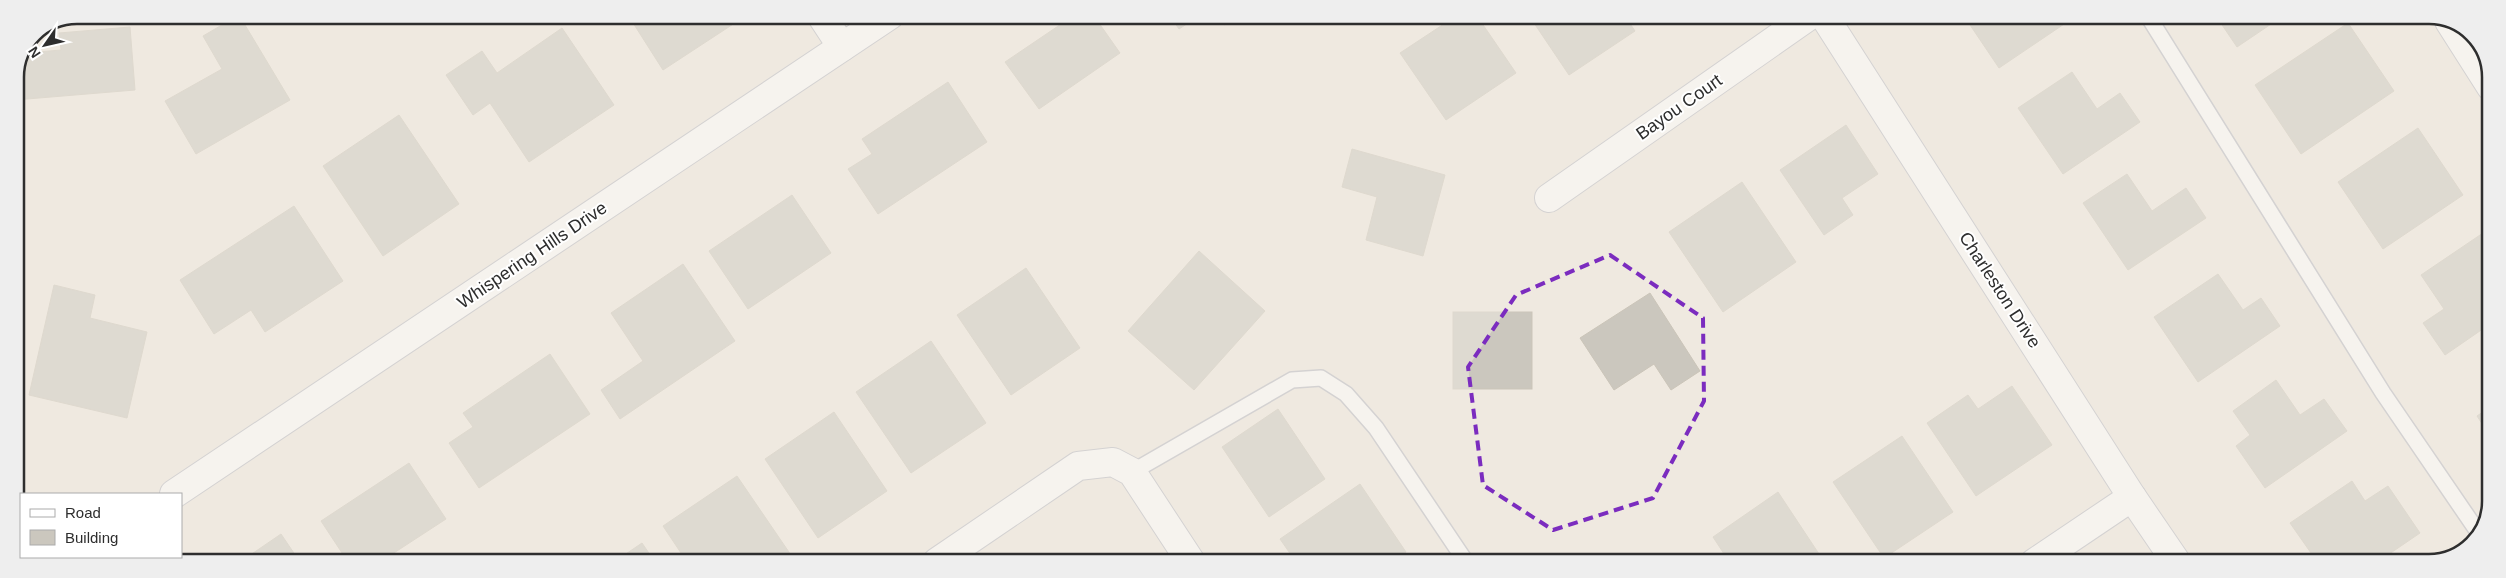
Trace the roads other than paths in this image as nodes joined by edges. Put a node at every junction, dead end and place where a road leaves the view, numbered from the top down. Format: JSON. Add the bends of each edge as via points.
{"nodes":[{"id":1,"x":827,"y":24,"type":"edge"},
{"id":2,"x":876,"y":24,"type":"edge"},
{"id":3,"x":1798,"y":24,"type":"edge"},
{"id":4,"x":1829,"y":24,"type":"edge"},
{"id":5,"x":2153,"y":24,"type":"edge"},
{"id":6,"x":2456,"y":31,"type":"edge"},
{"id":7,"x":842,"y":47,"type":"junction"},
{"id":8,"x":2482,"y":72,"type":"edge"},
{"id":9,"x":1549,"y":198,"type":"dead end"},
{"id":10,"x":1122,"y":467,"type":"junction"},
{"id":11,"x":175,"y":493,"type":"edge"},
{"id":12,"x":2132,"y":496,"type":"junction"},
{"id":13,"x":2475,"y":528,"type":"edge"},
{"id":14,"x":949,"y":554,"type":"edge"},
{"id":15,"x":1185,"y":554,"type":"edge"},
{"id":16,"x":1461,"y":554,"type":"edge"},
{"id":17,"x":2047,"y":554,"type":"edge"},
{"id":18,"x":2171,"y":554,"type":"edge"}],
"edges":[{"from":1,"to":7,"type":"street"},
{"from":2,"to":7,"type":"street","name":"Whispering Hills Drive"},
{"from":3,"to":9,"type":"street","name":"Bayou Court"},
{"from":4,"to":12,"type":"street","name":"Charleston Drive"},
{"from":5,"to":13,"type":"lane","via":[[2383,393]]},
{"from":6,"to":8,"type":"street"},
{"from":7,"to":11,"type":"street","name":"Whispering Hills Drive"},
{"from":10,"to":14,"type":"street","via":[[1078,466]]},
{"from":10,"to":15,"type":"street"},
{"from":10,"to":16,"type":"lane","via":[[1292,380],[1321,378],[1346,394],[1376,428]]},
{"from":12,"to":17,"type":"street"},
{"from":12,"to":18,"type":"street","name":"Charleston Drive"}]}
